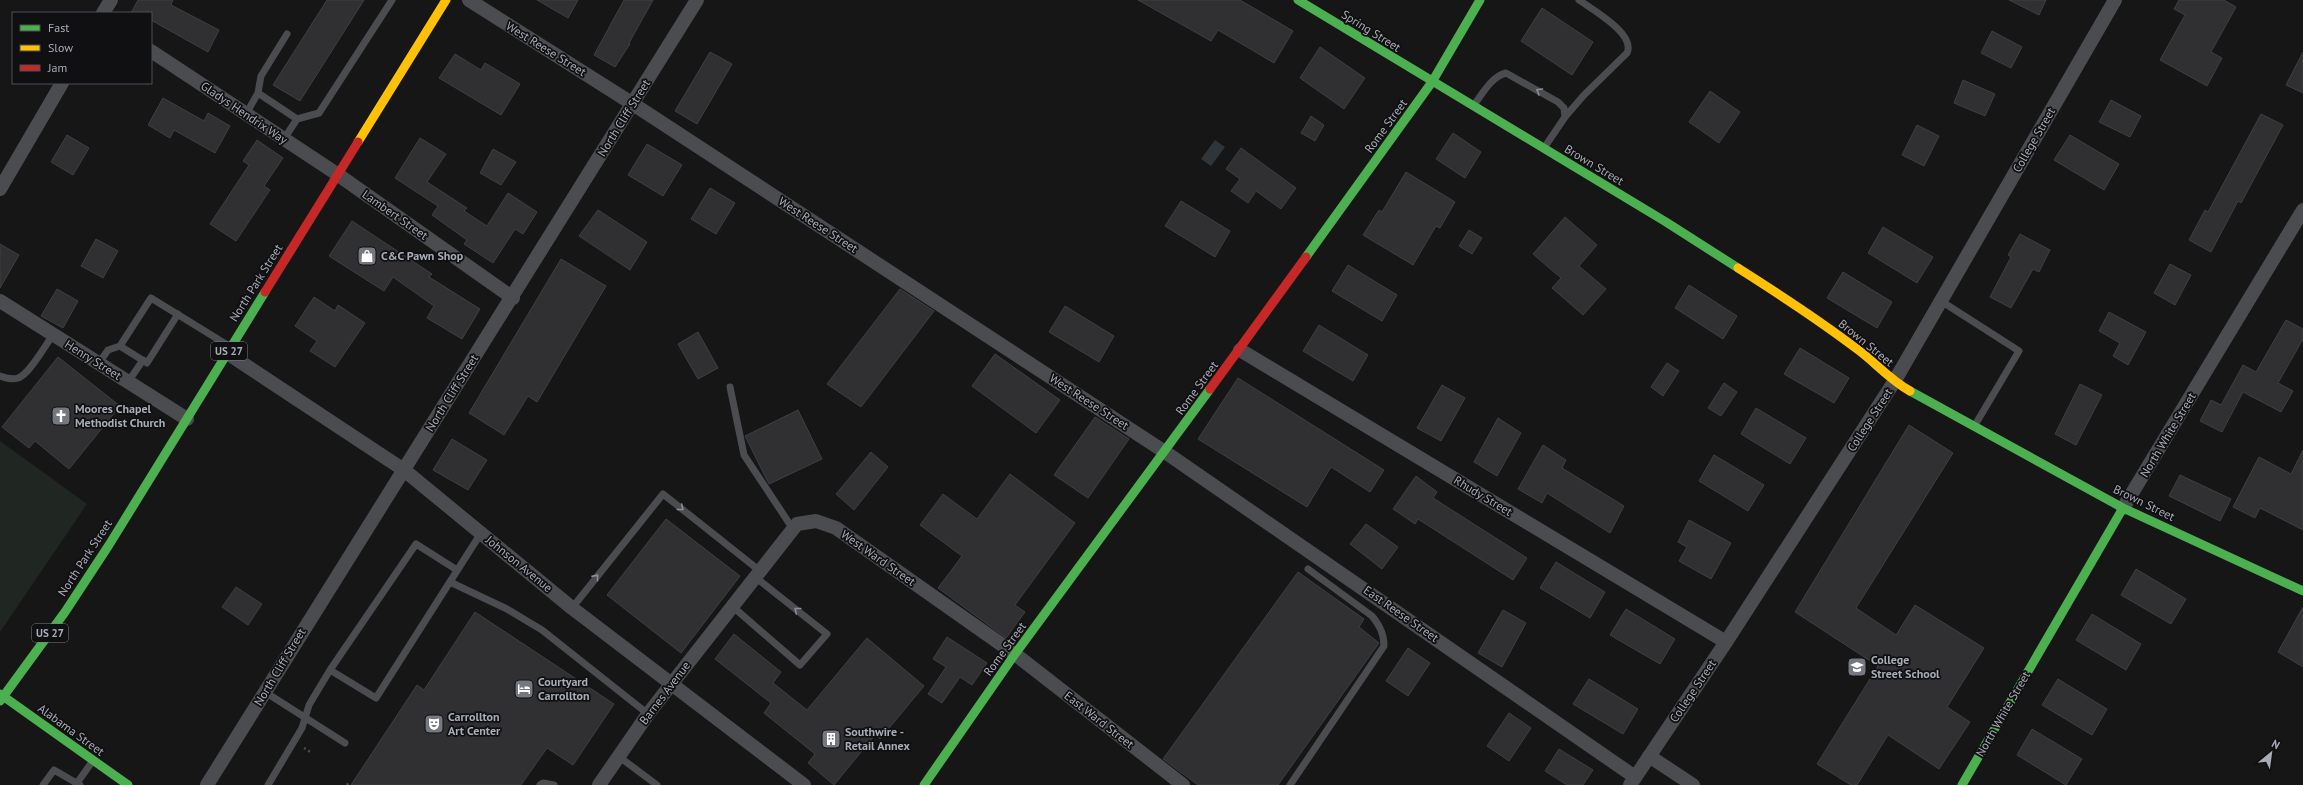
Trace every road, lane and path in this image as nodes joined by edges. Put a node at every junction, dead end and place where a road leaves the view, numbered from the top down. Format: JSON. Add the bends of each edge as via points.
{"nodes":[{"id":1,"x":111,"y":0,"type":"edge"},
{"id":2,"x":392,"y":0,"type":"edge"},
{"id":3,"x":446,"y":0,"type":"edge"},
{"id":4,"x":469,"y":0,"type":"edge"},
{"id":5,"x":697,"y":0,"type":"edge"},
{"id":6,"x":1298,"y":0,"type":"edge"},
{"id":7,"x":1480,"y":0,"type":"edge"},
{"id":8,"x":1579,"y":0,"type":"edge"},
{"id":9,"x":2112,"y":1,"type":"edge"},
{"id":10,"x":104,"y":12,"type":"edge"},
{"id":11,"x":287,"y":34,"type":"dead end"},
{"id":12,"x":152,"y":52,"type":"edge"},
{"id":13,"x":1432,"y":82,"type":"junction"},
{"id":14,"x":61,"y":84,"type":"edge"},
{"id":15,"x":258,"y":93,"type":"junction"},
{"id":16,"x":633,"y":104,"type":"junction"},
{"id":17,"x":1473,"y":107,"type":"junction"},
{"id":18,"x":246,"y":114,"type":"junction"},
{"id":19,"x":1565,"y":117,"type":"junction"},
{"id":20,"x":297,"y":119,"type":"junction"},
{"id":21,"x":284,"y":139,"type":"junction"},
{"id":22,"x":1544,"y":148,"type":"junction"},
{"id":23,"x":337,"y":174,"type":"junction"},
{"id":24,"x":0,"y":189,"type":"edge"},
{"id":25,"x":2303,"y":210,"type":"edge"},
{"id":26,"x":513,"y":298,"type":"junction"},
{"id":27,"x":0,"y":301,"type":"edge"},
{"id":28,"x":1941,"y":301,"type":"junction"},
{"id":29,"x":178,"y":314,"type":"junction"},
{"id":30,"x":53,"y":335,"type":"junction"},
{"id":31,"x":120,"y":346,"type":"junction"},
{"id":32,"x":229,"y":350,"type":"junction"},
{"id":33,"x":1240,"y":350,"type":"junction"},
{"id":34,"x":143,"y":360,"type":"junction"},
{"id":35,"x":99,"y":363,"type":"junction"},
{"id":36,"x":0,"y":376,"type":"edge"},
{"id":37,"x":128,"y":382,"type":"junction"},
{"id":38,"x":1894,"y":382,"type":"junction"},
{"id":39,"x":730,"y":387,"type":"dead end"},
{"id":40,"x":187,"y":419,"type":"junction"},
{"id":41,"x":1974,"y":426,"type":"junction"},
{"id":42,"x":1165,"y":452,"type":"junction"},
{"id":43,"x":404,"y":470,"type":"junction"},
{"id":44,"x":2123,"y":508,"type":"junction"},
{"id":45,"x":793,"y":529,"type":"junction"},
{"id":46,"x":481,"y":533,"type":"junction"},
{"id":47,"x":1308,"y":569,"type":"dead end"},
{"id":48,"x":457,"y":570,"type":"junction"},
{"id":49,"x":757,"y":574,"type":"junction"},
{"id":50,"x":450,"y":582,"type":"junction"},
{"id":51,"x":2303,"y":591,"type":"edge"},
{"id":52,"x":734,"y":604,"type":"junction"},
{"id":53,"x":572,"y":608,"type":"junction"},
{"id":54,"x":1726,"y":642,"type":"junction"},
{"id":55,"x":1016,"y":654,"type":"junction"},
{"id":56,"x":330,"y":670,"type":"junction"},
{"id":57,"x":672,"y":682,"type":"junction"},
{"id":58,"x":265,"y":692,"type":"junction"},
{"id":59,"x":1,"y":697,"type":"edge"},
{"id":60,"x":648,"y":714,"type":"junction"},
{"id":61,"x":306,"y":717,"type":"junction"},
{"id":62,"x":345,"y":744,"type":"dead end"},
{"id":63,"x":618,"y":756,"type":"junction"},
{"id":64,"x":1649,"y":756,"type":"junction"},
{"id":65,"x":93,"y":760,"type":"junction"},
{"id":66,"x":1632,"y":781,"type":"edge"},
{"id":67,"x":349,"y":782,"type":"dead end"},
{"id":68,"x":78,"y":784,"type":"edge"},
{"id":69,"x":43,"y":785,"type":"edge"},
{"id":70,"x":128,"y":785,"type":"edge"},
{"id":71,"x":207,"y":785,"type":"edge"},
{"id":72,"x":268,"y":785,"type":"edge"},
{"id":73,"x":347,"y":785,"type":"edge"},
{"id":74,"x":540,"y":785,"type":"edge"},
{"id":75,"x":554,"y":785,"type":"edge"},
{"id":76,"x":599,"y":785,"type":"edge"},
{"id":77,"x":657,"y":785,"type":"edge"},
{"id":78,"x":804,"y":785,"type":"edge"},
{"id":79,"x":924,"y":785,"type":"edge"},
{"id":80,"x":1183,"y":785,"type":"edge"},
{"id":81,"x":1290,"y":785,"type":"edge"},
{"id":82,"x":1693,"y":785,"type":"edge"},
{"id":83,"x":1962,"y":785,"type":"edge"}],
"edges":[{"from":1,"to":10,"type":"street"},
{"from":2,"to":20,"type":"lane","via":[[319,113]]},
{"from":3,"to":23,"type":"street","name":"North Park Street","number":"US 27"},
{"from":4,"to":16,"type":"street","name":"West Reese Street"},
{"from":5,"to":16,"type":"street","name":"North Cliff Street"},
{"from":6,"to":13,"type":"street","name":"Spring Street"},
{"from":7,"to":13,"type":"street","name":"Rome Street"},
{"from":8,"to":19,"type":"lane","via":[[1622,32],[1630,48]]},
{"from":9,"to":28,"type":"street","name":"College Street"},
{"from":11,"to":15,"type":"lane","via":[[261,76]]},
{"from":12,"to":18,"type":"street","name":"Gladys Hendrix Way"},
{"from":13,"to":17,"type":"street","name":"Brown Street"},
{"from":13,"to":33,"type":"street","name":"Rome Street"},
{"from":14,"to":24,"type":"street"},
{"from":15,"to":18,"type":"lane"},
{"from":15,"to":20,"type":"lane"},
{"from":16,"to":26,"type":"street","name":"North Cliff Street"},
{"from":16,"to":42,"type":"street","name":"West Reese Street"},
{"from":19,"to":17,"type":"lane","one_way":true,"via":[[1564,108],[1558,102],[1506,72],[1492,81]]},
{"from":17,"to":22,"type":"street","name":"Brown Street"},
{"from":18,"to":21,"type":"street","name":"Gladys Hendrix Way"},
{"from":19,"to":22,"type":"lane"},
{"from":20,"to":21,"type":"lane"},
{"from":21,"to":23,"type":"street","name":"Gladys Hendrix Way"},
{"from":22,"to":38,"type":"street","name":"Brown Street","via":[[1805,311],[1859,350]]},
{"from":23,"to":26,"type":"street","name":"Lambert Street"},
{"from":23,"to":32,"type":"street","name":"North Park Street","number":"US 27"},
{"from":25,"to":44,"type":"street","name":"North White Street"},
{"from":26,"to":43,"type":"street","name":"North Cliff Street"},
{"from":27,"to":30,"type":"street","name":"Henry Street"},
{"from":28,"to":38,"type":"street","name":"College Street"},
{"from":28,"to":41,"type":"lane","via":[[2019,351]]},
{"from":29,"to":31,"type":"lane","via":[[151,298]]},
{"from":29,"to":32,"type":"lane"},
{"from":29,"to":34,"type":"lane","via":[[147,363]]},
{"from":30,"to":35,"type":"street","name":"Henry Street"},
{"from":30,"to":36,"type":"lane","via":[[22,376],[8,379]]},
{"from":31,"to":34,"type":"lane"},
{"from":31,"to":35,"type":"lane","via":[[108,350]]},
{"from":32,"to":40,"type":"street","name":"North Park Street","number":"US 27"},
{"from":32,"to":43,"type":"street","name":"Johnson Avenue"},
{"from":33,"to":42,"type":"street","name":"Rome Street"},
{"from":33,"to":54,"type":"street","name":"Rhudy Street"},
{"from":34,"to":37,"type":"lane"},
{"from":35,"to":37,"type":"street","name":"Henry Street"},
{"from":37,"to":40,"type":"street","name":"Henry Street"},
{"from":38,"to":41,"type":"street","name":"Brown Street"},
{"from":38,"to":54,"type":"street","name":"College Street"},
{"from":39,"to":45,"type":"lane","via":[[744,455]]},
{"from":40,"to":59,"type":"street","name":"North Park Street","number":"US 27","via":[[94,568]]},
{"from":41,"to":44,"type":"street","name":"Brown Street"},
{"from":42,"to":55,"type":"street","name":"Rome Street"},
{"from":42,"to":66,"type":"street","name":"East Reese Street"},
{"from":43,"to":46,"type":"street","name":"Johnson Avenue"},
{"from":43,"to":58,"type":"street","name":"North Cliff Street"},
{"from":44,"to":51,"type":"street","name":"Brown Street"},
{"from":44,"to":83,"type":"street","name":"North White Street"},
{"from":45,"to":49,"type":"street","name":"West Ward Street"},
{"from":45,"to":55,"type":"street","name":"West Ward Street","via":[[797,524],[816,521],[836,528]]},
{"from":46,"to":48,"type":"lane"},
{"from":46,"to":53,"type":"street","name":"Johnson Avenue"},
{"from":47,"to":81,"type":"lane","via":[[1372,616],[1384,637],[1384,646]]},
{"from":48,"to":50,"type":"lane"},
{"from":48,"to":56,"type":"lane","via":[[416,544]]},
{"from":49,"to":52,"type":"street","name":"West Ward Street"},
{"from":52,"to":49,"type":"lane","one_way":true,"via":[[800,665],[827,634]]},
{"from":53,"to":49,"type":"lane","one_way":true,"via":[[663,494]]},
{"from":50,"to":56,"type":"lane","via":[[376,698]]},
{"from":50,"to":60,"type":"lane","via":[[507,609],[542,630]]},
{"from":52,"to":57,"type":"street","name":"Barnes Avenue"},
{"from":53,"to":57,"type":"street","name":"Johnson Avenue"},
{"from":54,"to":64,"type":"street","name":"College Street"},
{"from":55,"to":79,"type":"street","name":"Rome Street"},
{"from":55,"to":80,"type":"street","name":"East Ward Street"},
{"from":56,"to":61,"type":"lane","via":[[309,705]]},
{"from":57,"to":60,"type":"street","name":"Barnes Avenue"},
{"from":57,"to":78,"type":"street","name":"Johnson Avenue"},
{"from":58,"to":61,"type":"lane"},
{"from":58,"to":71,"type":"street","name":"North Cliff Street"},
{"from":59,"to":65,"type":"street","name":"Alabama Street"},
{"from":60,"to":63,"type":"street","name":"Barnes Avenue"},
{"from":61,"to":62,"type":"lane"},
{"from":61,"to":72,"type":"lane"},
{"from":63,"to":76,"type":"street","name":"Barnes Avenue"},
{"from":63,"to":77,"type":"lane"},
{"from":64,"to":66,"type":"street","name":"College Street"},
{"from":64,"to":82,"type":"street"},
{"from":65,"to":68,"type":"lane"},
{"from":65,"to":70,"type":"street","name":"Alabama Street"},
{"from":67,"to":73,"type":"path"},
{"from":68,"to":69,"type":"lane","via":[[54,770]]},
{"from":74,"to":75,"type":"lane"}]}
